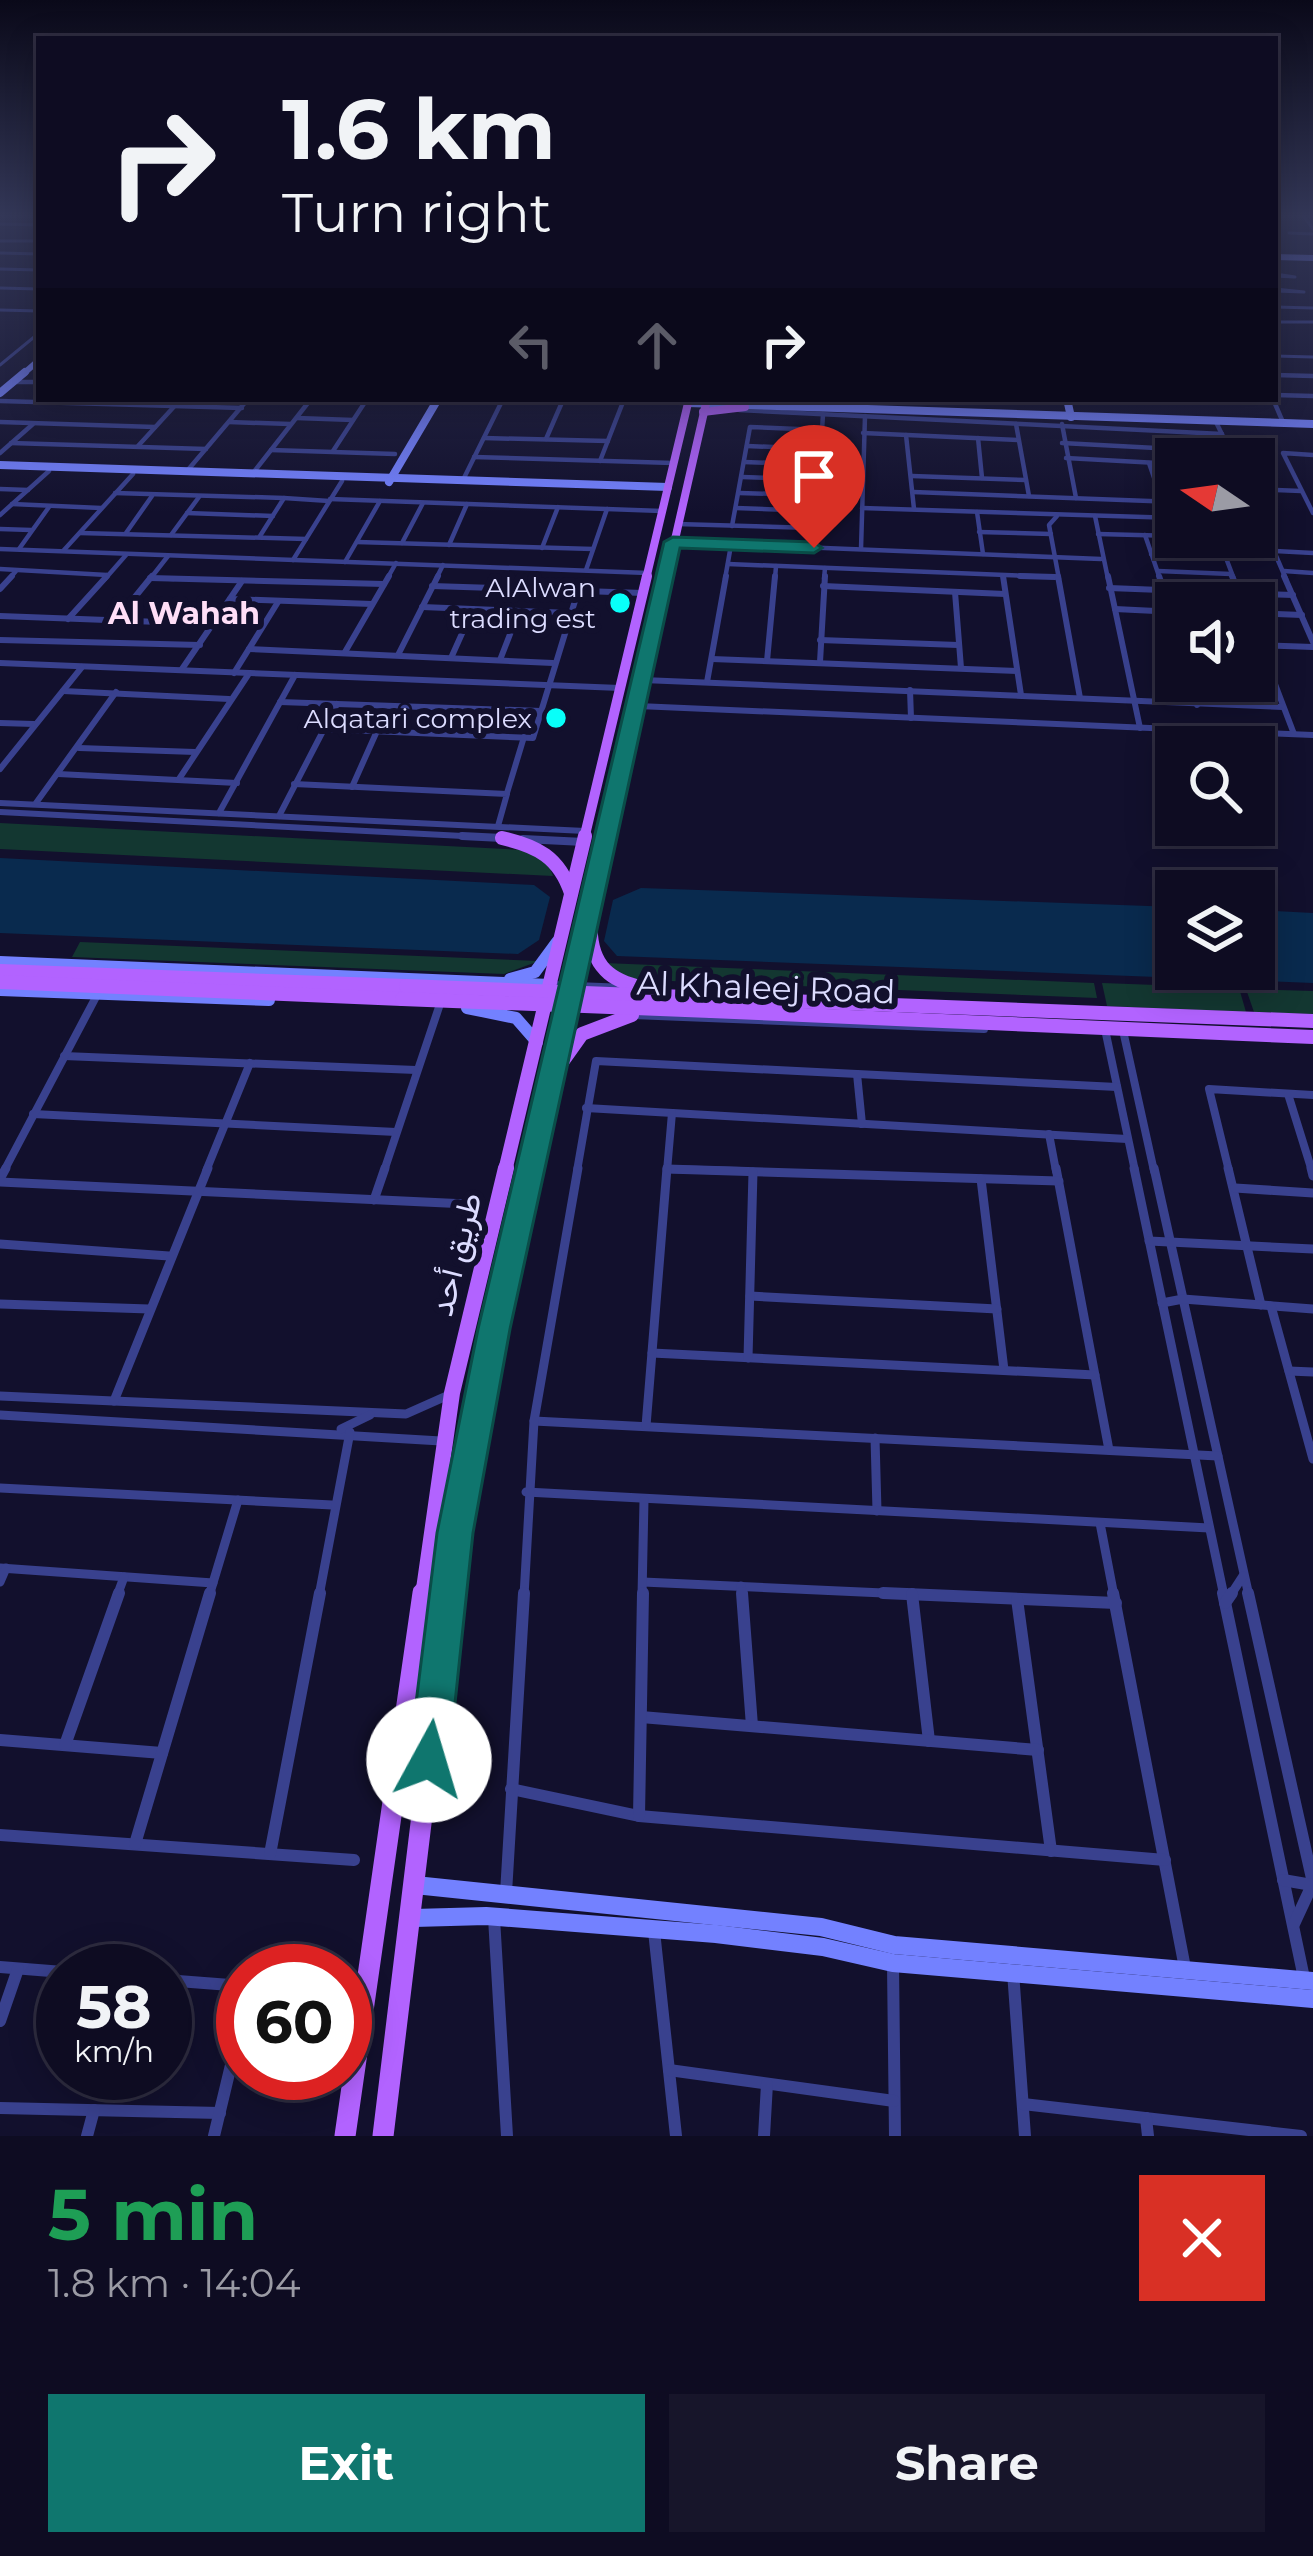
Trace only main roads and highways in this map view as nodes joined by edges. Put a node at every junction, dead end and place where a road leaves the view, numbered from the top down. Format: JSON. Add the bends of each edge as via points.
{"nodes":[{"id":1,"x":742,"y":403,"type":"edge"},
{"id":2,"x":702,"y":404,"type":"edge"},
{"id":3,"x":500,"y":832,"type":"road end"},
{"id":4,"x":571,"y":896,"type":"junction"},
{"id":5,"x":586,"y":926,"type":"junction"},
{"id":6,"x":2,"y":975,"type":"edge"},
{"id":7,"x":649,"y":989,"type":"road end"},
{"id":8,"x":404,"y":992,"type":"junction"},
{"id":9,"x":711,"y":1005,"type":"junction"},
{"id":10,"x":624,"y":1014,"type":"road end"},
{"id":11,"x":1313,"y":1021,"type":"edge"},
{"id":12,"x":1313,"y":1037,"type":"edge"},
{"id":13,"x":553,"y":1073,"type":"junction"},
{"id":14,"x":345,"y":2136,"type":"edge"},
{"id":15,"x":383,"y":2136,"type":"edge"}],
"edges":[{"from":1,"to":2,"type":"main road"},
{"from":2,"to":4,"type":"main road","name":"طريق أحد","via":[[667,489]]},
{"from":2,"to":5,"type":"main road","name":"طريق أحد"},
{"from":3,"to":4,"type":"main road","via":[[555,858]]},
{"from":4,"to":14,"type":"main road","name":"طريق أحد","via":[[452,1394]]},
{"from":5,"to":7,"type":"main road","via":[[604,974]]},
{"from":5,"to":13,"type":"main road","name":"طريق أحد"},
{"from":6,"to":8,"type":"main road","name":"Al Khaleej Road"},
{"from":6,"to":8,"type":"main road","name":"Al Khaleej Road","via":[[99,990]]},
{"from":8,"to":9,"type":"main road","name":"Al Khaleej Road","bridge":true},
{"from":9,"to":11,"type":"main road","name":"Al Khaleej Road"},
{"from":9,"to":12,"type":"main road","name":"Al Khaleej Road"},
{"from":10,"to":13,"type":"main road","via":[[582,1034]]},
{"from":13,"to":15,"type":"main road","name":"طريق أحد","via":[[455,1533]]}]}
